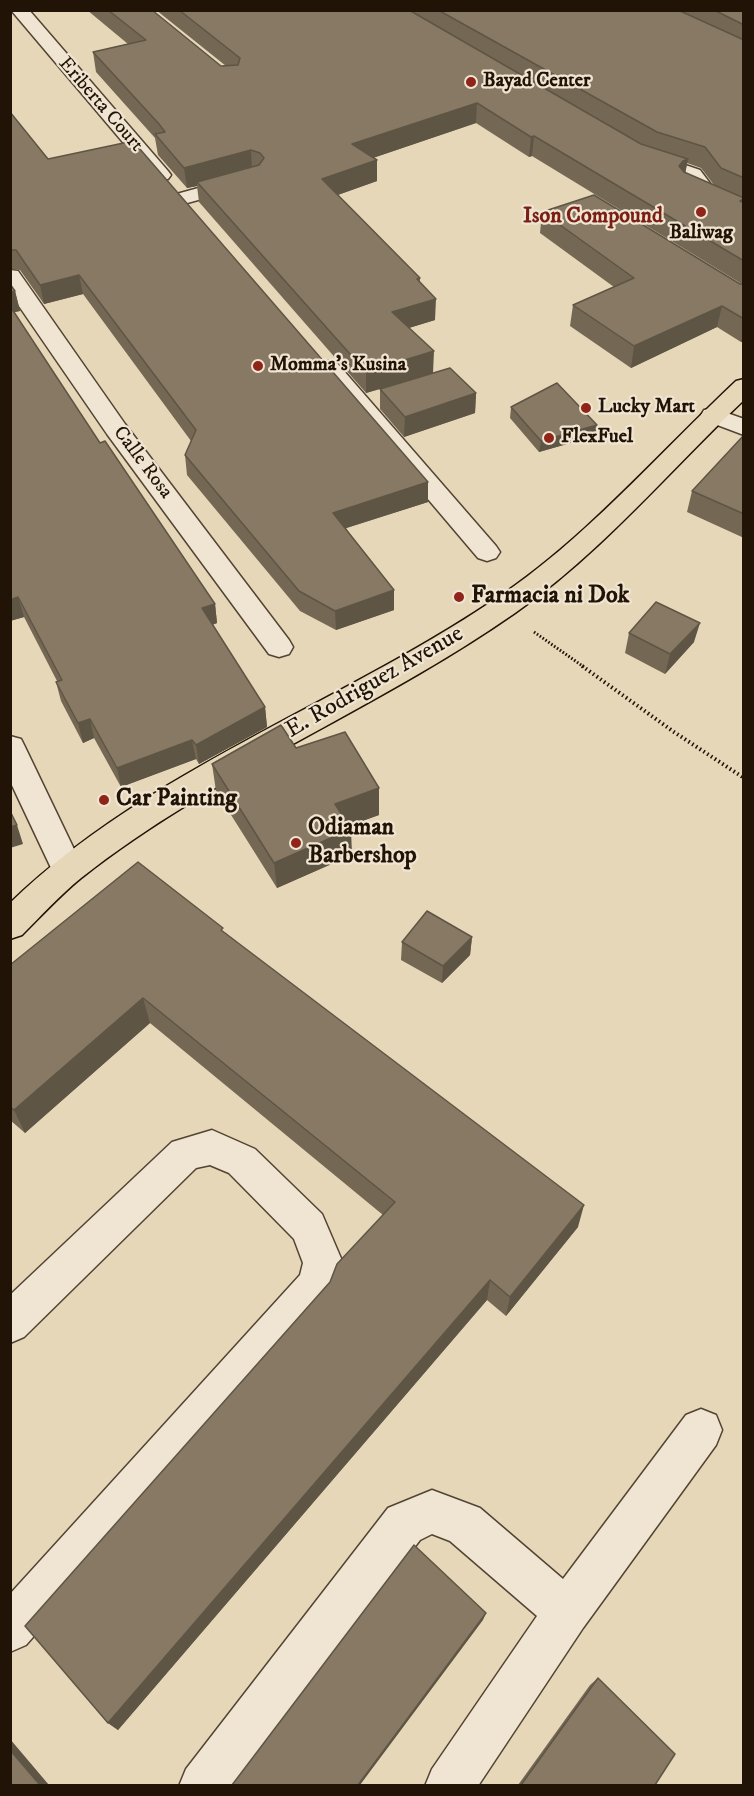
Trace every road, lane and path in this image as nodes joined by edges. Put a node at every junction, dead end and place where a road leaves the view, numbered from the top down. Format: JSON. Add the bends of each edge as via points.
{"nodes":[{"id":1,"x":19,"y":10,"type":"edge"},
{"id":2,"x":625,"y":146,"type":"edge"},
{"id":3,"x":253,"y":179,"type":"edge"},
{"id":4,"x":717,"y":198,"type":"edge"},
{"id":5,"x":180,"y":199,"type":"junction"},
{"id":6,"x":196,"y":217,"type":"edge"},
{"id":7,"x":10,"y":276,"type":"edge"},
{"id":8,"x":314,"y":351,"type":"edge"},
{"id":9,"x":744,"y":386,"type":"edge"},
{"id":10,"x":725,"y":416,"type":"edge"},
{"id":11,"x":744,"y":428,"type":"edge"},
{"id":12,"x":487,"y":552,"type":"dead end"},
{"id":13,"x":502,"y":608,"type":"junction"},
{"id":14,"x":279,"y":647,"type":"dead end"},
{"id":15,"x":10,"y":747,"type":"edge"},
{"id":16,"x":744,"y":778,"type":"edge"},
{"id":17,"x":68,"y":870,"type":"junction"},
{"id":18,"x":10,"y":925,"type":"edge"},
{"id":19,"x":10,"y":1323,"type":"edge"},
{"id":20,"x":701,"y":1430,"type":"dead end"},
{"id":21,"x":567,"y":1612,"type":"junction"},
{"id":22,"x":10,"y":1629,"type":"edge"},
{"id":23,"x":203,"y":1785,"type":"edge"},
{"id":24,"x":449,"y":1785,"type":"edge"}],
"edges":[{"from":1,"to":5,"type":"street","name":"Eriberta Court"},
{"from":2,"to":4,"type":"street","via":[[673,182]]},
{"from":3,"to":5,"type":"street"},
{"from":5,"to":6,"type":"street","name":"Eriberta Court"},
{"from":7,"to":14,"type":"street","name":"Calle Rosa","via":[[116,429]]},
{"from":8,"to":12,"type":"street","via":[[370,402]]},
{"from":9,"to":10,"type":"main road","name":"E. Rodriguez Avenue"},
{"from":10,"to":11,"type":"street"},
{"from":10,"to":13,"type":"main road","name":"E. Rodriguez Avenue","via":[[555,570]]},
{"from":13,"to":16,"type":"path"},
{"from":13,"to":17,"type":"main road","name":"E. Rodriguez Avenue","via":[[199,782]]},
{"from":15,"to":17,"type":"street"},
{"from":17,"to":18,"type":"main road","name":"E. Rodriguez Avenue"},
{"from":19,"to":22,"type":"street","via":[[185,1154],[212,1147],[242,1161],[308,1227],[323,1263],[316,1286]]},
{"from":20,"to":21,"type":"street"},
{"from":21,"to":23,"type":"street","via":[[464,1524],[432,1512],[404,1524]]},
{"from":21,"to":24,"type":"street"}]}
